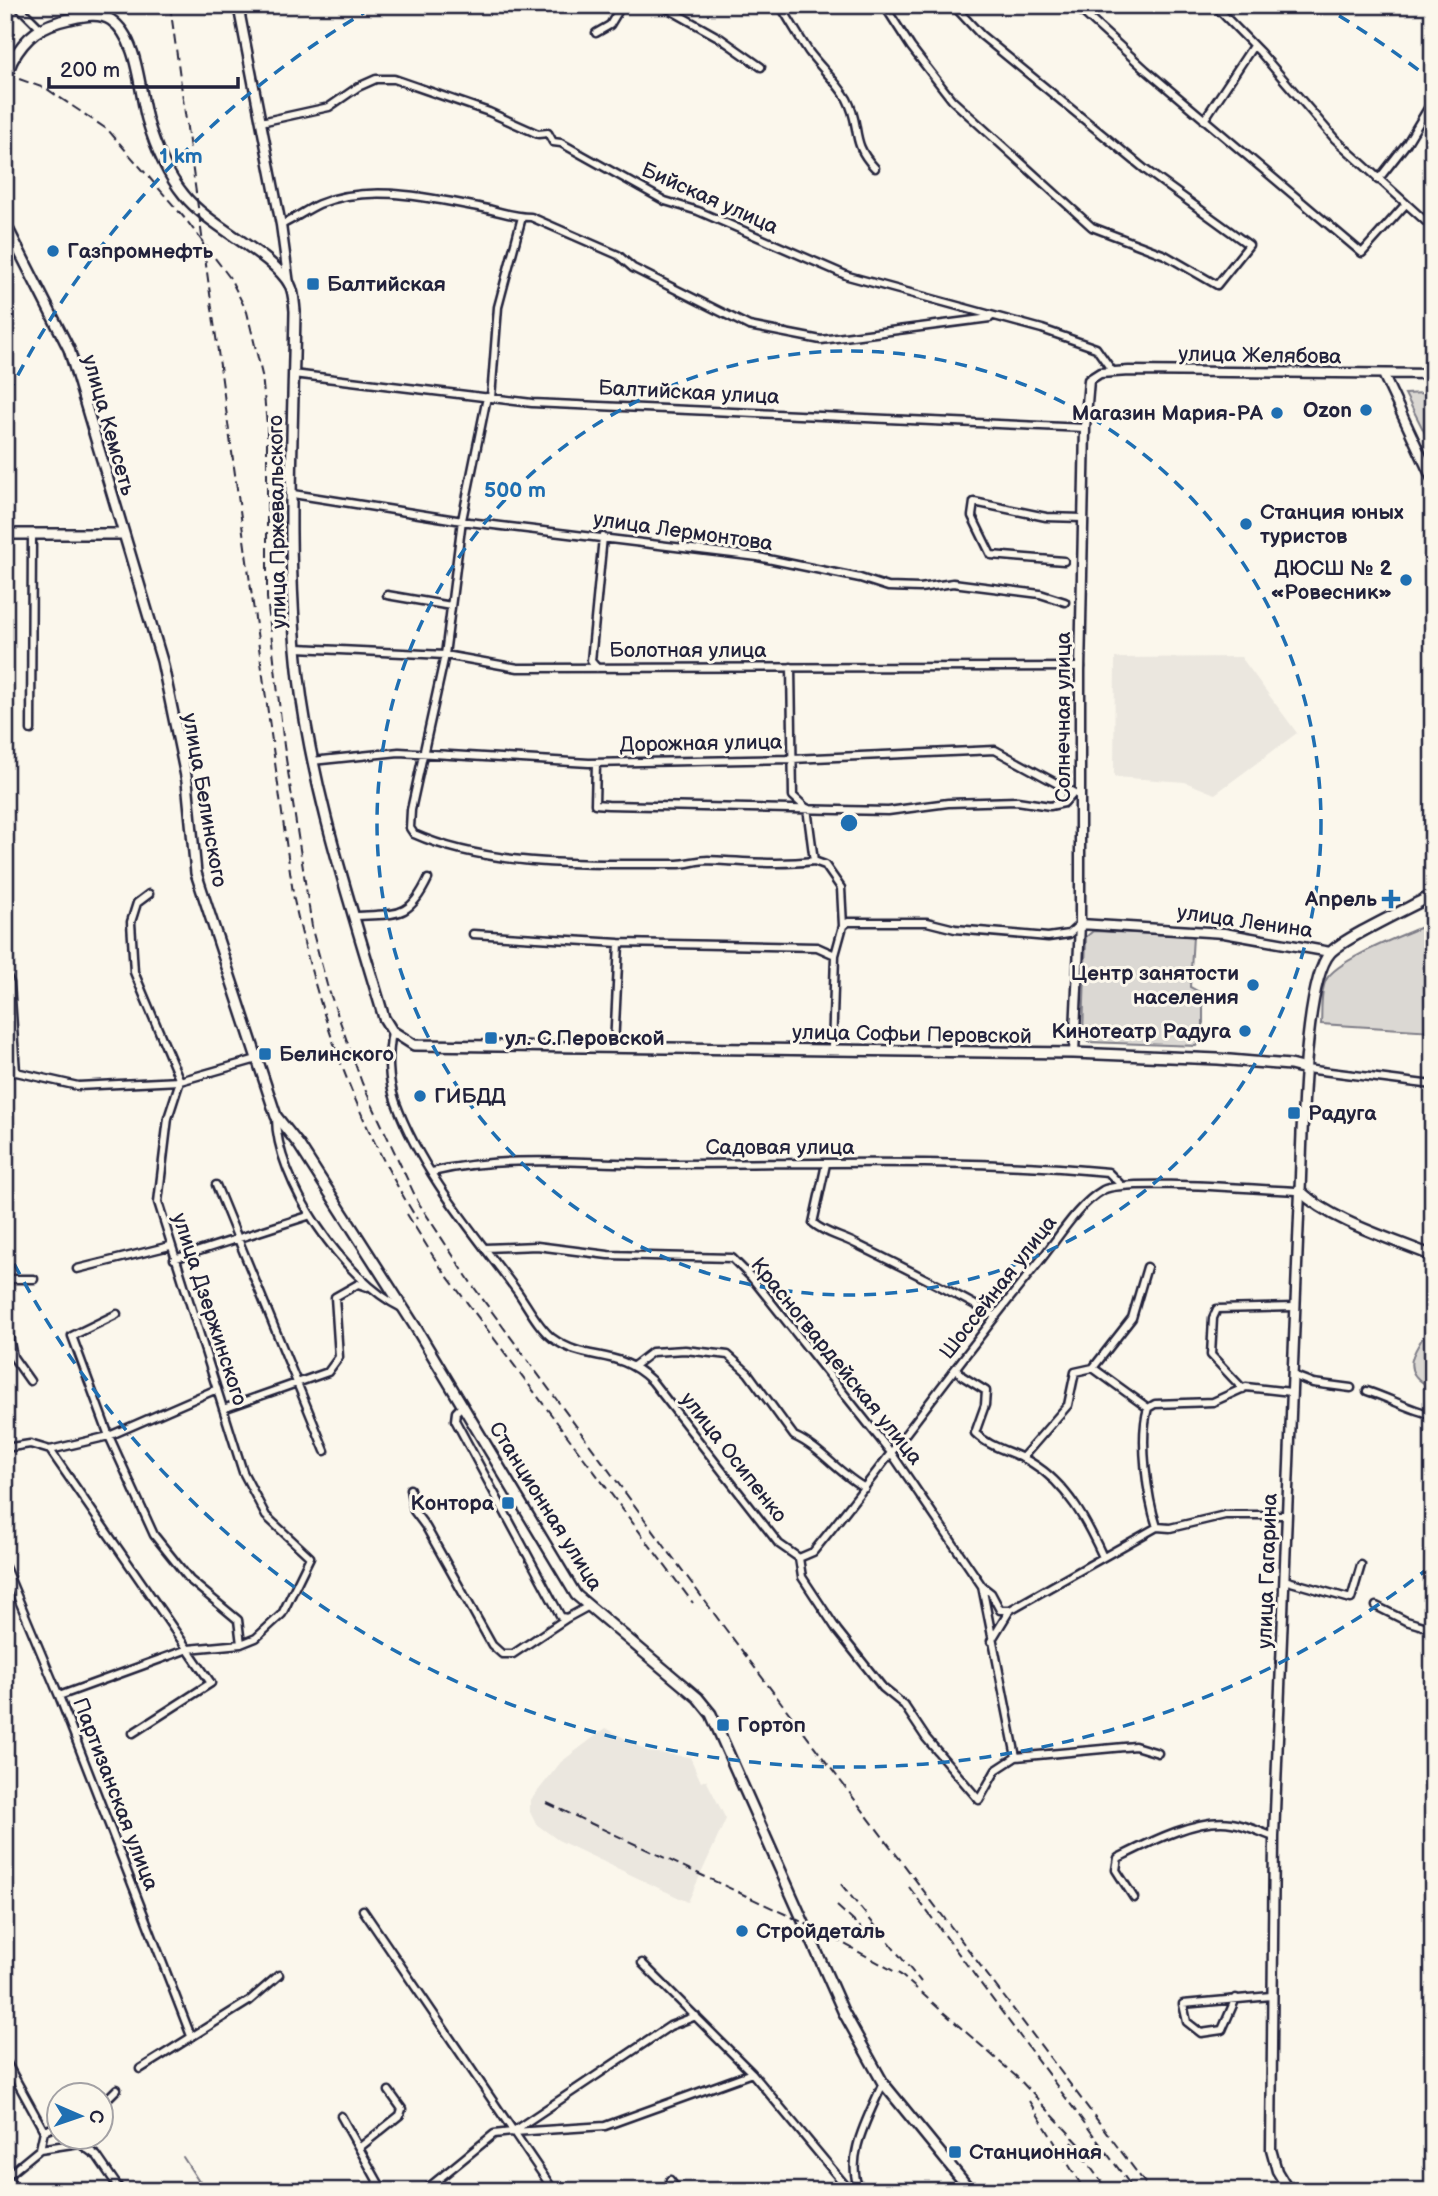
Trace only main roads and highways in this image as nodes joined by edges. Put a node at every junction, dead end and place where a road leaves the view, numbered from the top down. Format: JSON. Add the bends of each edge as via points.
{"nodes":[{"id":1,"x":5,"y":79,"type":"edge"},
{"id":2,"x":5,"y":223,"type":"edge"},
{"id":3,"x":5,"y":534,"type":"edge"},
{"id":4,"x":122,"y":534,"type":"junction"},
{"id":5,"x":1433,"y":895,"type":"edge"},
{"id":6,"x":1330,"y":952,"type":"joint"},
{"id":7,"x":393,"y":1031,"type":"joint"},
{"id":8,"x":1306,"y":1069,"type":"junction"},
{"id":9,"x":275,"y":1112,"type":"joint"},
{"id":10,"x":1433,"y":1256,"type":"edge"},
{"id":11,"x":971,"y":2191,"type":"edge"}],
"edges":[{"from":1,"to":7,"type":"main road","name":"улица Пржевальского","bridge":true,"via":[[22,44],[40,28],[90,15],[104,17],[119,27],[151,131],[171,178],[190,203],[268,261],[289,284],[295,311],[297,648],[312,761],[327,829],[384,1018]]},
{"from":2,"to":4,"type":"main road","name":"улица Кемсеть","via":[[69,349]]},
{"from":3,"to":4,"type":"main road"},
{"from":4,"to":9,"type":"main road","name":"улица Белинского","via":[[162,661],[187,782],[196,873]]},
{"from":5,"to":6,"type":"main road","name":"улица Ленина"},
{"from":6,"to":8,"type":"main road","name":"улица Гагарина","via":[[1315,992]]},
{"from":7,"to":8,"type":"main road","name":"улица Софьи Перовской","via":[[414,1045],[1074,1053],[1218,1059]]},
{"from":8,"to":10,"type":"main road","name":"улица Гагарина","via":[[1300,1191],[1333,1213]]},
{"from":9,"to":11,"type":"main road","name":"Станционная улица","via":[[463,1405],[576,1595],[711,1714],[843,2011],[883,2083]]}]}
